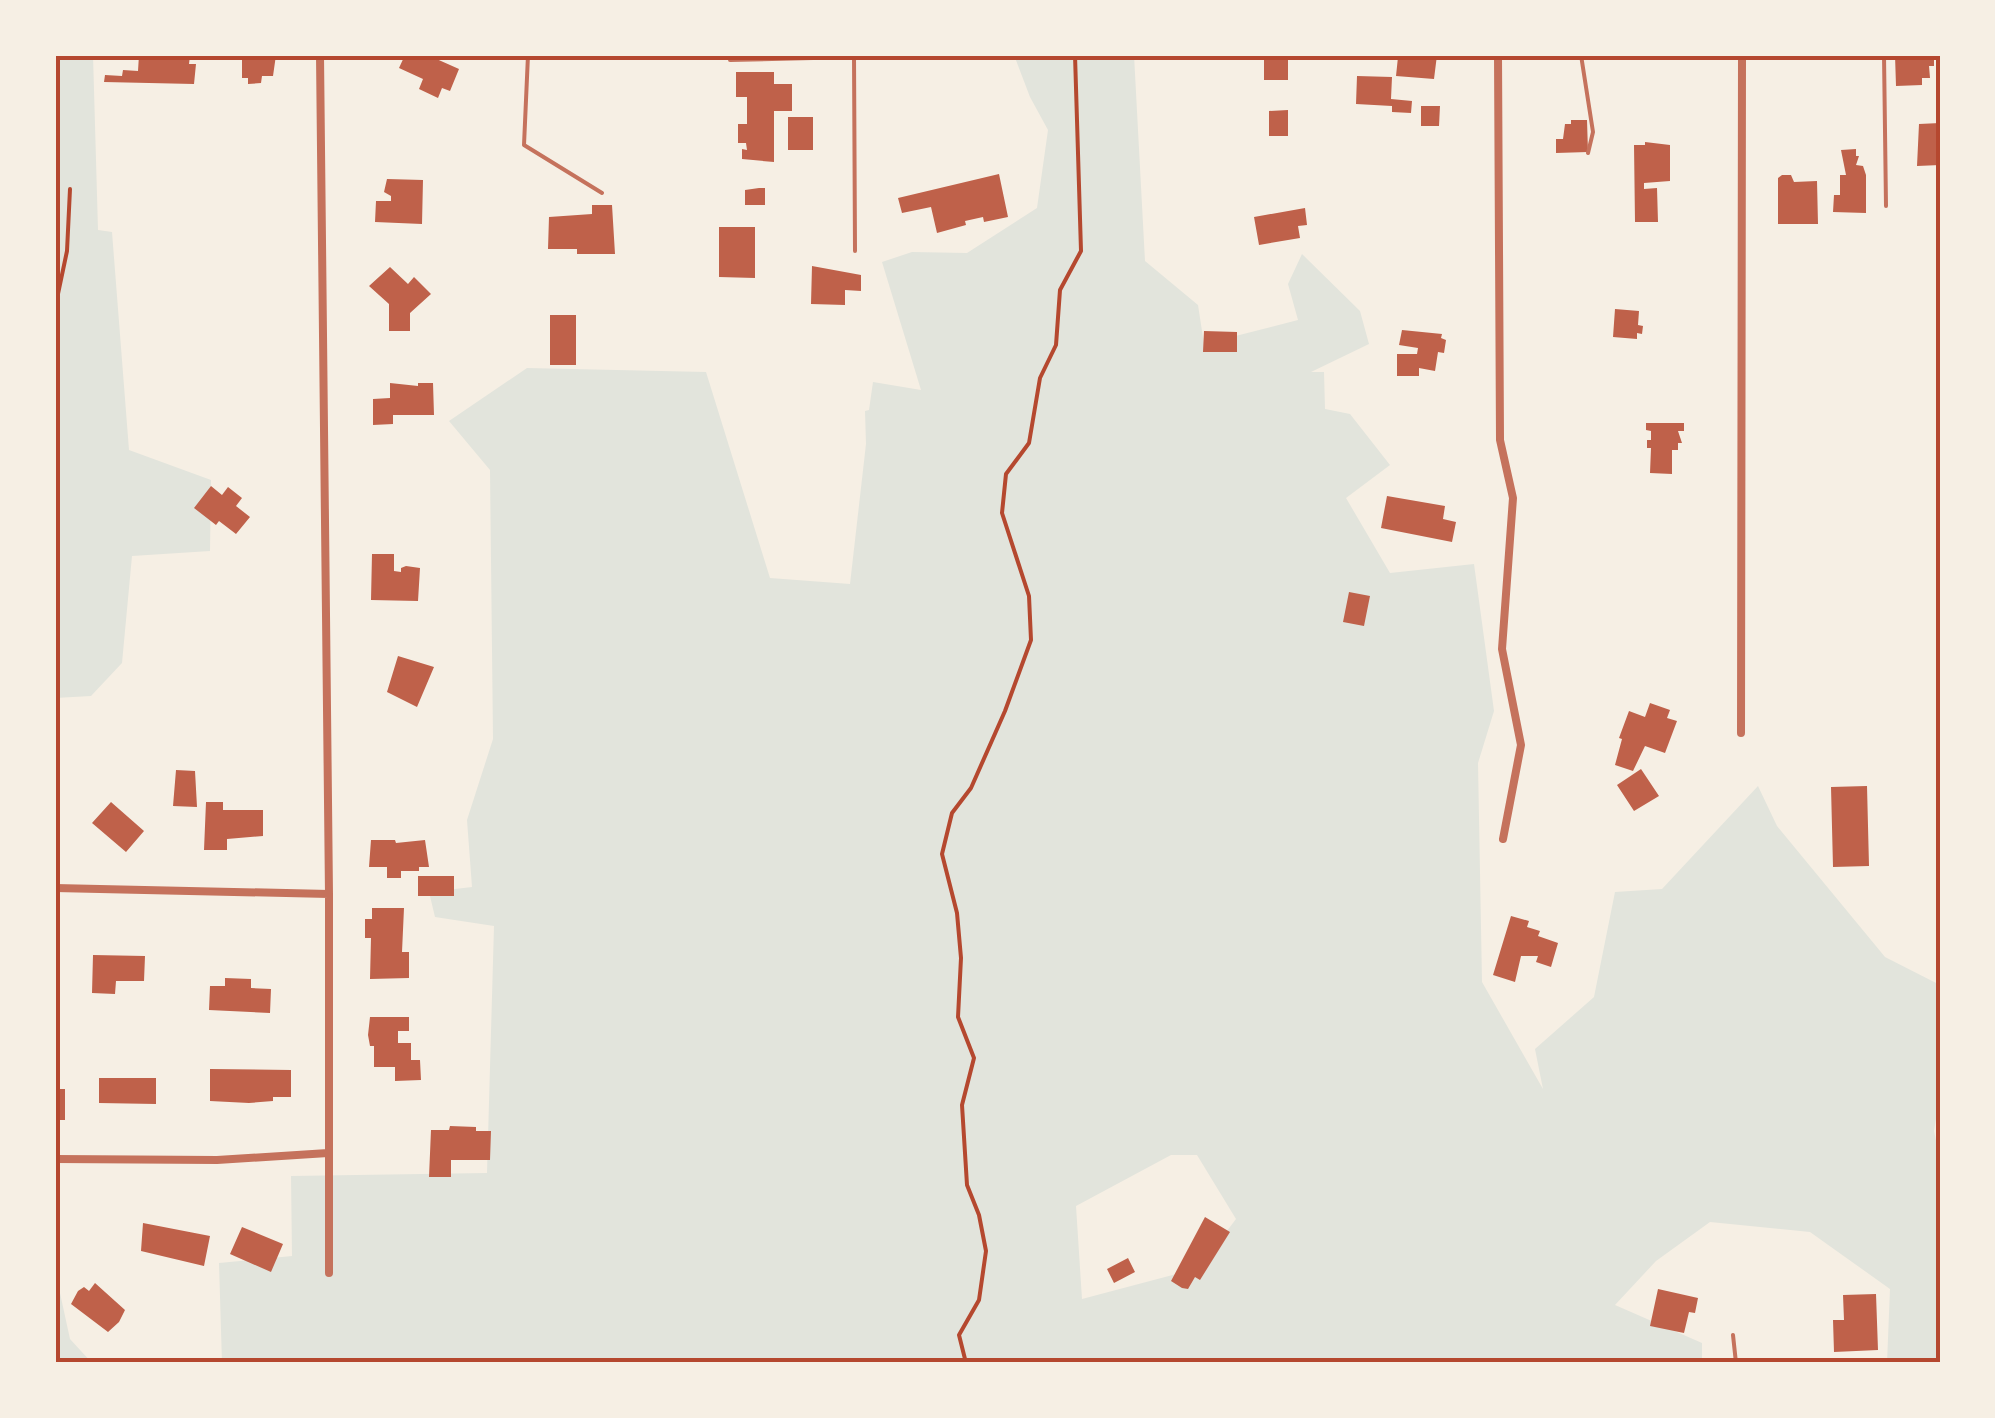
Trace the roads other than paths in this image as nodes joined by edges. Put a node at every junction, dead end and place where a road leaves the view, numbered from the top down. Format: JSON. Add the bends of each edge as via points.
{"nodes":[{"id":1,"x":320,"y":55,"type":"edge"},
{"id":2,"x":528,"y":55,"type":"edge"},
{"id":3,"x":1498,"y":55,"type":"edge"},
{"id":4,"x":1581,"y":55,"type":"edge"},
{"id":5,"x":1742,"y":55,"type":"edge"},
{"id":6,"x":1884,"y":55,"type":"edge"},
{"id":7,"x":854,"y":56,"type":"edge"},
{"id":8,"x":780,"y":57,"type":"edge"},
{"id":9,"x":730,"y":60,"type":"dead end"},
{"id":10,"x":1588,"y":153,"type":"dead end"},
{"id":11,"x":602,"y":193,"type":"dead end"},
{"id":12,"x":1886,"y":206,"type":"dead end"},
{"id":13,"x":855,"y":251,"type":"dead end"},
{"id":14,"x":1741,"y":733,"type":"dead end"},
{"id":15,"x":1503,"y":839,"type":"dead end"},
{"id":16,"x":55,"y":888,"type":"edge"},
{"id":17,"x":329,"y":894,"type":"junction"},
{"id":18,"x":328,"y":1154,"type":"junction"},
{"id":19,"x":55,"y":1160,"type":"edge"},
{"id":20,"x":328,"y":1274,"type":"dead end"},
{"id":21,"x":1733,"y":1335,"type":"dead end"},
{"id":22,"x":1736,"y":1363,"type":"edge"}],
"edges":[{"from":1,"to":17,"type":"street"},
{"from":2,"to":11,"type":"lane","via":[[524,145]]},
{"from":3,"to":15,"type":"street","via":[[1500,440],[1513,498],[1502,649],[1520,745]]},
{"from":4,"to":10,"type":"lane","via":[[1594,132]]},
{"from":5,"to":14,"type":"street"},
{"from":6,"to":12,"type":"lane"},
{"from":7,"to":8,"type":"lane"},
{"from":7,"to":13,"type":"lane"},
{"from":8,"to":9,"type":"lane"},
{"from":16,"to":17,"type":"street"},
{"from":17,"to":18,"type":"street"},
{"from":18,"to":19,"type":"street"},
{"from":18,"to":20,"type":"street"},
{"from":21,"to":22,"type":"lane"}]}
